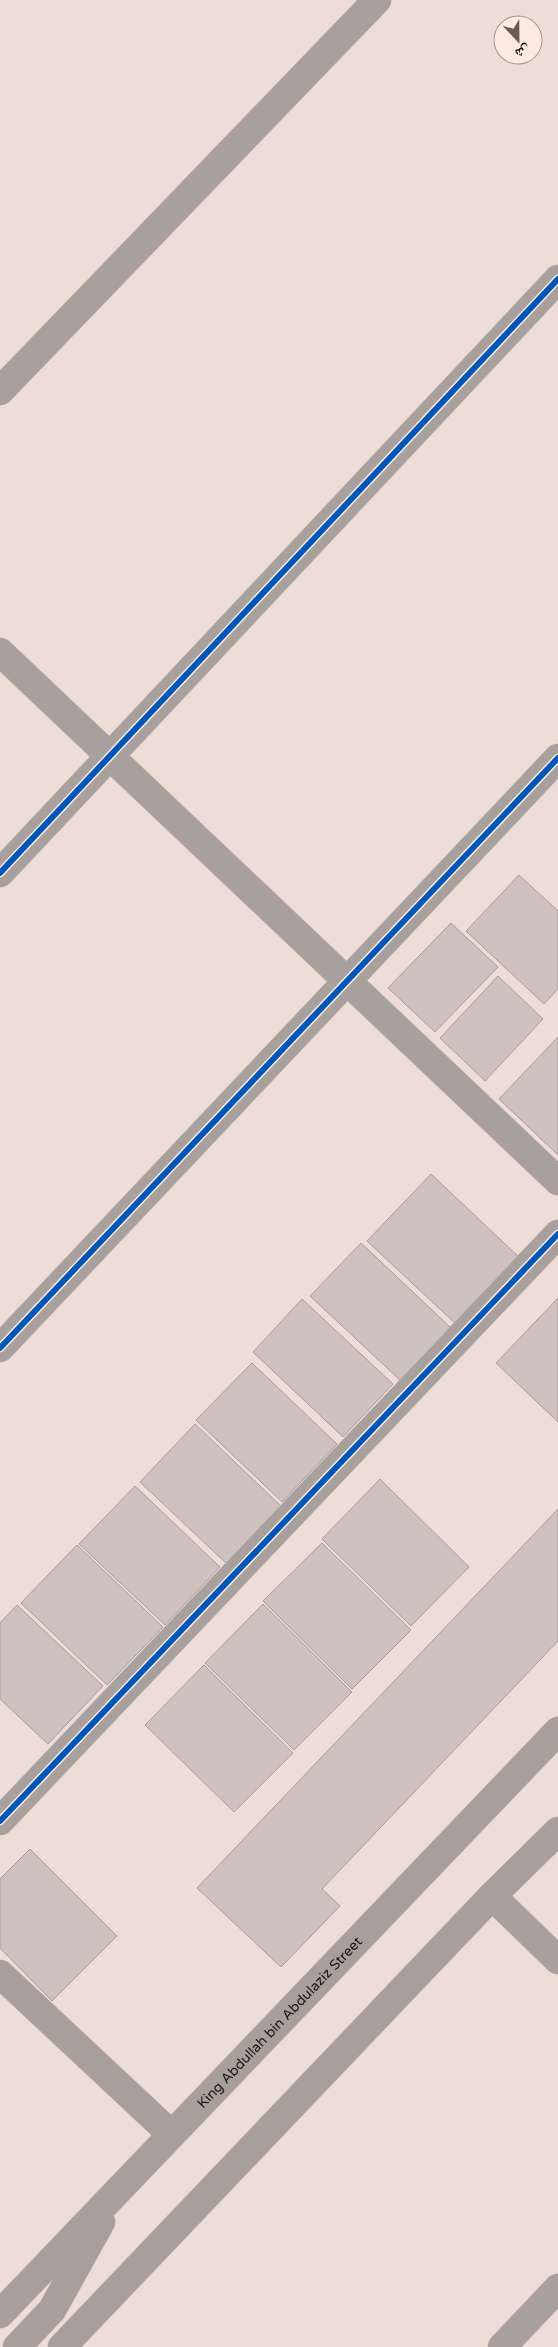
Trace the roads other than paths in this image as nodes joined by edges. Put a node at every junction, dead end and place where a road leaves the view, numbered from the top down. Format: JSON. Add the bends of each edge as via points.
{"nodes":[{"id":1,"x":377,"y":0,"type":"edge"},
{"id":2,"x":558,"y":279,"type":"edge"},
{"id":3,"x":0,"y":391,"type":"edge"},
{"id":4,"x":0,"y":652,"type":"edge"},
{"id":5,"x":111,"y":757,"type":"junction"},
{"id":6,"x":558,"y":758,"type":"edge"},
{"id":7,"x":0,"y":873,"type":"edge"},
{"id":8,"x":348,"y":981,"type":"junction"},
{"id":9,"x":558,"y":1181,"type":"edge"},
{"id":10,"x":558,"y":1234,"type":"edge"},
{"id":11,"x":0,"y":1348,"type":"edge"},
{"id":12,"x":558,"y":1731,"type":"edge"},
{"id":13,"x":0,"y":1821,"type":"edge"},
{"id":14,"x":556,"y":1832,"type":"edge"},
{"id":15,"x":492,"y":1896,"type":"junction"},
{"id":16,"x":558,"y":1960,"type":"edge"},
{"id":17,"x":0,"y":1974,"type":"edge"},
{"id":18,"x":171,"y":2134,"type":"junction"},
{"id":19,"x":122,"y":2186,"type":"junction"},
{"id":20,"x":558,"y":2288,"type":"edge"},
{"id":21,"x":0,"y":2314,"type":"edge"},
{"id":22,"x":17,"y":2347,"type":"edge"},
{"id":23,"x":62,"y":2347,"type":"edge"},
{"id":24,"x":502,"y":2347,"type":"edge"}],
"edges":[{"from":1,"to":3,"type":"street"},
{"from":2,"to":5,"type":"street"},
{"from":4,"to":5,"type":"street"},
{"from":5,"to":7,"type":"street"},
{"from":5,"to":8,"type":"street"},
{"from":6,"to":8,"type":"street"},
{"from":8,"to":9,"type":"street"},
{"from":8,"to":11,"type":"street"},
{"from":10,"to":13,"type":"street"},
{"from":12,"to":18,"type":"main road","name":"King Abdullah bin Abdulaziz Street"},
{"from":14,"to":15,"type":"main road"},
{"from":15,"to":16,"type":"street"},
{"from":15,"to":23,"type":"main road"},
{"from":17,"to":18,"type":"main road"},
{"from":18,"to":19,"type":"main road","name":"King Abdullah bin Abdulaziz Street"},
{"from":19,"to":21,"type":"main road","name":"King Abdullah bin Abdulaziz Street"},
{"from":19,"to":22,"type":"main road","via":[[52,2310]]},
{"from":20,"to":24,"type":"street"}]}
